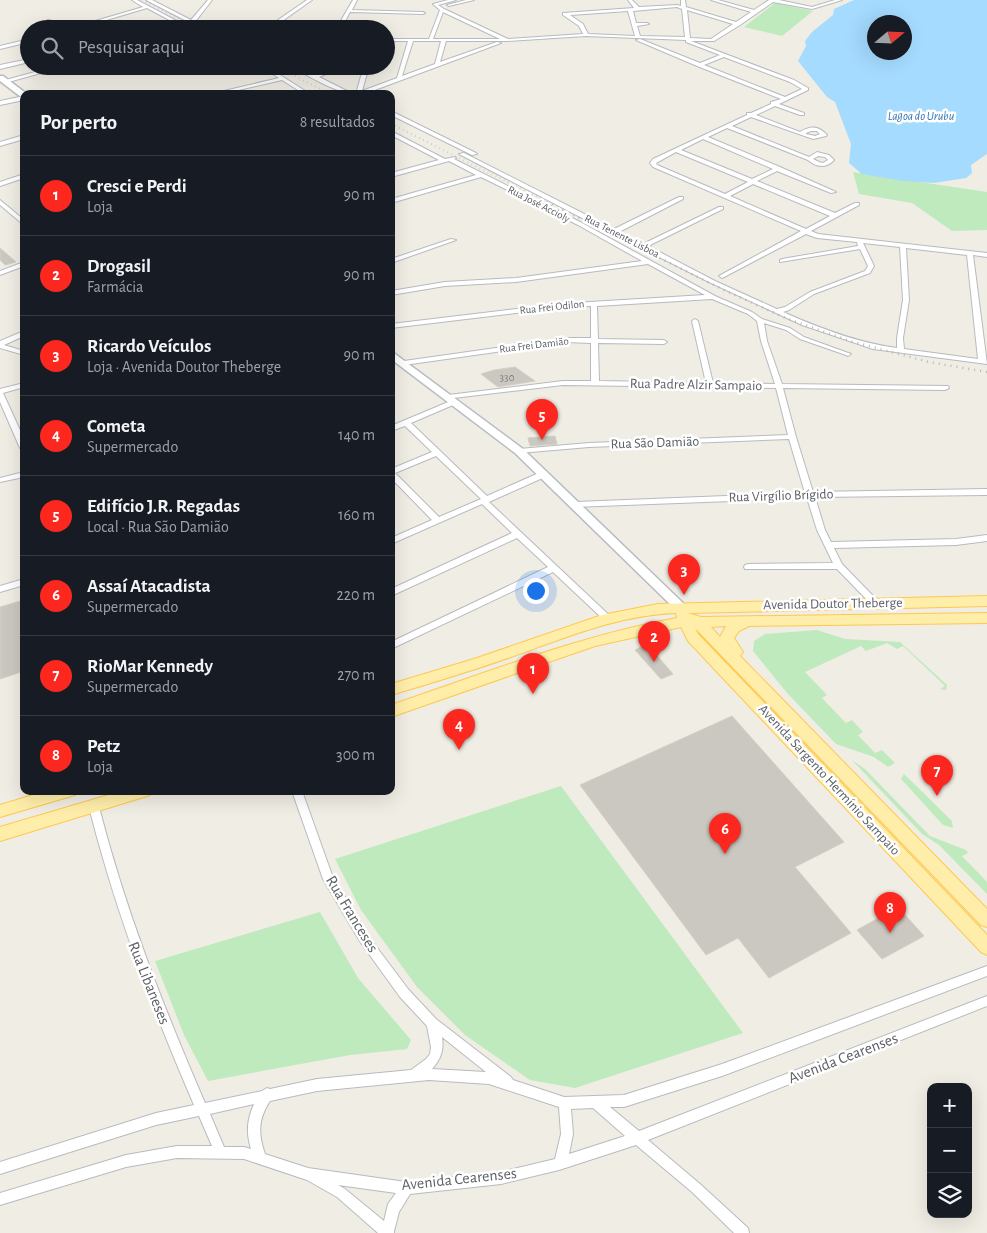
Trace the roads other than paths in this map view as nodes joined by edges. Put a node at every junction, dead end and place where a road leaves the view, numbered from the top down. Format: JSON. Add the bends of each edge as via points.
{"nodes":[{"id":1,"x":134,"y":0,"type":"edge"},
{"id":2,"x":148,"y":0,"type":"edge"},
{"id":3,"x":210,"y":0,"type":"edge"},
{"id":4,"x":310,"y":0,"type":"edge"},
{"id":5,"x":355,"y":0,"type":"edge"},
{"id":6,"x":454,"y":0,"type":"edge"},
{"id":7,"x":472,"y":0,"type":"edge"},
{"id":8,"x":630,"y":0,"type":"edge"},
{"id":9,"x":683,"y":0,"type":"edge"},
{"id":10,"x":713,"y":0,"type":"edge"},
{"id":11,"x":770,"y":0,"type":"edge"},
{"id":12,"x":840,"y":0,"type":"edge"},
{"id":13,"x":813,"y":1,"type":"edge"},
{"id":14,"x":440,"y":6,"type":"junction"},
{"id":15,"x":683,"y":6,"type":"junction"},
{"id":16,"x":147,"y":7,"type":"junction"},
{"id":17,"x":804,"y":7,"type":"junction"},
{"id":18,"x":630,"y":8,"type":"junction"},
{"id":19,"x":637,"y":8,"type":"junction"},
{"id":20,"x":350,"y":11,"type":"junction"},
{"id":21,"x":755,"y":12,"type":"junction"},
{"id":22,"x":423,"y":13,"type":"dead end"},
{"id":23,"x":102,"y":20,"type":"edge"},
{"id":24,"x":172,"y":20,"type":"edge"},
{"id":25,"x":188,"y":20,"type":"edge"},
{"id":26,"x":194,"y":20,"type":"edge"},
{"id":27,"x":280,"y":20,"type":"edge"},
{"id":28,"x":344,"y":20,"type":"edge"},
{"id":29,"x":647,"y":24,"type":"dead end"},
{"id":30,"x":738,"y":24,"type":"junction"},
{"id":31,"x":635,"y":25,"type":"junction"},
{"id":32,"x":586,"y":35,"type":"junction"},
{"id":33,"x":631,"y":37,"type":"junction"},
{"id":34,"x":638,"y":37,"type":"junction"},
{"id":35,"x":686,"y":39,"type":"junction"},
{"id":36,"x":395,"y":40,"type":"edge"},
{"id":37,"x":411,"y":40,"type":"junction"},
{"id":38,"x":477,"y":40,"type":"junction"},
{"id":39,"x":507,"y":40,"type":"junction"},
{"id":40,"x":430,"y":41,"type":"junction"},
{"id":41,"x":444,"y":41,"type":"junction"},
{"id":42,"x":20,"y":42,"type":"edge"},
{"id":43,"x":0,"y":48,"type":"edge"},
{"id":44,"x":472,"y":53,"type":"junction"},
{"id":45,"x":724,"y":55,"type":"junction"},
{"id":46,"x":20,"y":62,"type":"edge"},
{"id":47,"x":699,"y":65,"type":"junction"},
{"id":48,"x":437,"y":66,"type":"junction"},
{"id":49,"x":0,"y":67,"type":"edge"},
{"id":50,"x":24,"y":75,"type":"edge"},
{"id":51,"x":275,"y":75,"type":"edge"},
{"id":52,"x":310,"y":75,"type":"edge"},
{"id":53,"x":318,"y":75,"type":"edge"},
{"id":54,"x":364,"y":75,"type":"edge"},
{"id":55,"x":314,"y":77,"type":"junction"},
{"id":56,"x":399,"y":79,"type":"junction"},
{"id":57,"x":2,"y":80,"type":"edge"},
{"id":58,"x":282,"y":80,"type":"junction"},
{"id":59,"x":233,"y":90,"type":"edge"},
{"id":60,"x":299,"y":90,"type":"edge"},
{"id":61,"x":342,"y":90,"type":"edge"},
{"id":62,"x":359,"y":90,"type":"edge"},
{"id":63,"x":369,"y":90,"type":"edge"},
{"id":64,"x":20,"y":94,"type":"edge"},
{"id":65,"x":20,"y":98,"type":"edge"},
{"id":66,"x":784,"y":98,"type":"junction"},
{"id":67,"x":0,"y":103,"type":"edge"},
{"id":68,"x":773,"y":103,"type":"junction"},
{"id":69,"x":749,"y":114,"type":"junction"},
{"id":70,"x":802,"y":114,"type":"dead end"},
{"id":71,"x":395,"y":115,"type":"edge"},
{"id":72,"x":727,"y":126,"type":"junction"},
{"id":73,"x":804,"y":135,"type":"dead end"},
{"id":74,"x":395,"y":136,"type":"edge"},
{"id":75,"x":702,"y":137,"type":"junction"},
{"id":76,"x":20,"y":138,"type":"edge"},
{"id":77,"x":399,"y":138,"type":"junction"},
{"id":78,"x":395,"y":139,"type":"edge"},
{"id":79,"x":0,"y":144,"type":"edge"},
{"id":80,"x":676,"y":150,"type":"junction"},
{"id":81,"x":470,"y":152,"type":"junction"},
{"id":82,"x":462,"y":154,"type":"junction"},
{"id":83,"x":810,"y":159,"type":"dead end"},
{"id":84,"x":446,"y":160,"type":"junction"},
{"id":85,"x":778,"y":168,"type":"junction"},
{"id":86,"x":395,"y":174,"type":"edge"},
{"id":87,"x":514,"y":174,"type":"dead end"},
{"id":88,"x":481,"y":175,"type":"junction"},
{"id":89,"x":20,"y":177,"type":"edge"},
{"id":90,"x":752,"y":181,"type":"junction"},
{"id":91,"x":0,"y":184,"type":"edge"},
{"id":92,"x":833,"y":192,"type":"dead end"},
{"id":93,"x":726,"y":196,"type":"junction"},
{"id":94,"x":682,"y":198,"type":"dead end"},
{"id":95,"x":395,"y":201,"type":"edge"},
{"id":96,"x":1,"y":204,"type":"edge"},
{"id":97,"x":857,"y":204,"type":"dead end"},
{"id":98,"x":722,"y":208,"type":"dead end"},
{"id":99,"x":836,"y":216,"type":"junction"},
{"id":100,"x":20,"y":218,"type":"edge"},
{"id":101,"x":613,"y":232,"type":"junction"},
{"id":102,"x":808,"y":232,"type":"junction"},
{"id":103,"x":453,"y":240,"type":"dead end"},
{"id":104,"x":860,"y":244,"type":"junction"},
{"id":105,"x":642,"y":246,"type":"junction"},
{"id":106,"x":903,"y":246,"type":"junction"},
{"id":107,"x":970,"y":253,"type":"junction"},
{"id":108,"x":987,"y":255,"type":"edge"},
{"id":109,"x":395,"y":260,"type":"edge"},
{"id":110,"x":782,"y":261,"type":"dead end"},
{"id":111,"x":647,"y":262,"type":"junction"},
{"id":112,"x":20,"y":266,"type":"edge"},
{"id":113,"x":0,"y":273,"type":"edge"},
{"id":114,"x":722,"y":276,"type":"dead end"},
{"id":115,"x":395,"y":292,"type":"edge"},
{"id":116,"x":713,"y":297,"type":"junction"},
{"id":117,"x":594,"y":303,"type":"junction"},
{"id":118,"x":783,"y":312,"type":"junction"},
{"id":119,"x":695,"y":320,"type":"dead end"},
{"id":120,"x":760,"y":320,"type":"junction"},
{"id":121,"x":395,"y":326,"type":"edge"},
{"id":122,"x":20,"y":334,"type":"edge"},
{"id":123,"x":595,"y":340,"type":"junction"},
{"id":124,"x":664,"y":342,"type":"dead end"},
{"id":125,"x":0,"y":345,"type":"edge"},
{"id":126,"x":20,"y":352,"type":"edge"},
{"id":127,"x":901,"y":352,"type":"junction"},
{"id":128,"x":848,"y":354,"type":"dead end"},
{"id":129,"x":395,"y":356,"type":"edge"},
{"id":130,"x":984,"y":361,"type":"edge"},
{"id":131,"x":404,"y":362,"type":"junction"},
{"id":132,"x":595,"y":384,"type":"junction"},
{"id":133,"x":710,"y":385,"type":"junction"},
{"id":134,"x":20,"y":386,"type":"edge"},
{"id":135,"x":779,"y":386,"type":"junction"},
{"id":136,"x":946,"y":388,"type":"dead end"},
{"id":137,"x":0,"y":392,"type":"edge"},
{"id":138,"x":452,"y":399,"type":"junction"},
{"id":139,"x":407,"y":423,"type":"junction"},
{"id":140,"x":395,"y":426,"type":"edge"},
{"id":141,"x":792,"y":437,"type":"junction"},
{"id":142,"x":20,"y":439,"type":"edge"},
{"id":143,"x":519,"y":451,"type":"junction"},
{"id":144,"x":438,"y":452,"type":"junction"},
{"id":145,"x":395,"y":470,"type":"edge"},
{"id":146,"x":544,"y":474,"type":"junction"},
{"id":147,"x":20,"y":475,"type":"edge"},
{"id":148,"x":395,"y":476,"type":"edge"},
{"id":149,"x":0,"y":480,"type":"edge"},
{"id":150,"x":987,"y":492,"type":"edge"},
{"id":151,"x":810,"y":495,"type":"junction"},
{"id":152,"x":485,"y":500,"type":"junction"},
{"id":153,"x":576,"y":505,"type":"junction"},
{"id":154,"x":438,"y":521,"type":"junction"},
{"id":155,"x":518,"y":534,"type":"junction"},
{"id":156,"x":987,"y":538,"type":"edge"},
{"id":157,"x":395,"y":540,"type":"edge"},
{"id":158,"x":828,"y":546,"type":"junction"},
{"id":159,"x":839,"y":566,"type":"junction"},
{"id":160,"x":748,"y":567,"type":"dead end"},
{"id":161,"x":554,"y":568,"type":"junction"},
{"id":162,"x":20,"y":583,"type":"edge"},
{"id":163,"x":0,"y":589,"type":"edge"},
{"id":164,"x":395,"y":591,"type":"edge"},
{"id":165,"x":987,"y":601,"type":"edge"},
{"id":166,"x":874,"y":602,"type":"junction"},
{"id":167,"x":987,"y":611,"type":"edge"},
{"id":168,"x":688,"y":617,"type":"junction"},
{"id":169,"x":607,"y":618,"type":"junction"},
{"id":170,"x":987,"y":618,"type":"edge"},
{"id":171,"x":747,"y":621,"type":"junction"},
{"id":172,"x":395,"y":644,"type":"edge"},
{"id":173,"x":395,"y":689,"type":"edge"},
{"id":174,"x":763,"y":689,"type":"junction"},
{"id":175,"x":395,"y":710,"type":"edge"},
{"id":176,"x":55,"y":795,"type":"edge"},
{"id":177,"x":132,"y":795,"type":"edge"},
{"id":178,"x":298,"y":795,"type":"edge"},
{"id":179,"x":94,"y":807,"type":"junction"},
{"id":180,"x":0,"y":811,"type":"edge"},
{"id":181,"x":0,"y":834,"type":"edge"},
{"id":182,"x":987,"y":920,"type":"edge"},
{"id":183,"x":987,"y":947,"type":"edge"},
{"id":184,"x":987,"y":971,"type":"edge"},
{"id":185,"x":987,"y":1001,"type":"edge"},
{"id":186,"x":432,"y":1023,"type":"junction"},
{"id":187,"x":413,"y":1075,"type":"junction"},
{"id":188,"x":511,"y":1084,"type":"junction"},
{"id":189,"x":268,"y":1094,"type":"junction"},
{"id":190,"x":596,"y":1102,"type":"junction"},
{"id":191,"x":564,"y":1104,"type":"junction"},
{"id":192,"x":201,"y":1108,"type":"junction"},
{"id":193,"x":637,"y":1138,"type":"junction"},
{"id":194,"x":221,"y":1153,"type":"junction"},
{"id":195,"x":260,"y":1158,"type":"junction"},
{"id":196,"x":559,"y":1164,"type":"junction"},
{"id":197,"x":0,"y":1168,"type":"edge"},
{"id":198,"x":308,"y":1174,"type":"junction"},
{"id":199,"x":406,"y":1188,"type":"junction"},
{"id":200,"x":0,"y":1199,"type":"edge"},
{"id":201,"x":388,"y":1232,"type":"edge"},
{"id":202,"x":743,"y":1233,"type":"edge"}],
"edges":[{"from":1,"to":16,"type":"street"},
{"from":2,"to":25,"type":"street"},
{"from":3,"to":26,"type":"street"},
{"from":4,"to":27,"type":"street"},
{"from":5,"to":20,"type":"street"},
{"from":6,"to":14,"type":"street"},
{"from":7,"to":14,"type":"street"},
{"from":8,"to":19,"type":"street"},
{"from":9,"to":15,"type":"street"},
{"from":10,"to":21,"type":"street"},
{"from":11,"to":17,"type":"street"},
{"from":11,"to":21,"type":"street"},
{"from":12,"to":17,"type":"street","via":[[816,8]]},
{"from":13,"to":17,"type":"street"},
{"from":14,"to":39,"type":"street"},
{"from":14,"to":40,"type":"street"},
{"from":15,"to":19,"type":"street"},
{"from":15,"to":30,"type":"street"},
{"from":15,"to":35,"type":"street"},
{"from":16,"to":23,"type":"street"},
{"from":16,"to":24,"type":"street"},
{"from":18,"to":19,"type":"street"},
{"from":18,"to":31,"type":"street"},
{"from":18,"to":32,"type":"street","via":[[565,14],[581,25]]},
{"from":20,"to":22,"type":"street"},
{"from":20,"to":28,"type":"street"},
{"from":21,"to":30,"type":"street"},
{"from":29,"to":31,"type":"street"},
{"from":30,"to":35,"type":"street","via":[[716,39]]},
{"from":31,"to":34,"type":"street"},
{"from":32,"to":33,"type":"street"},
{"from":32,"to":39,"type":"street"},
{"from":33,"to":34,"type":"street"},
{"from":33,"to":47,"type":"street"},
{"from":34,"to":35,"type":"street"},
{"from":35,"to":45,"type":"street"},
{"from":36,"to":37,"type":"street"},
{"from":37,"to":40,"type":"street"},
{"from":37,"to":56,"type":"street"},
{"from":38,"to":39,"type":"street"},
{"from":38,"to":41,"type":"street"},
{"from":38,"to":44,"type":"street"},
{"from":39,"to":44,"type":"street"},
{"from":40,"to":41,"type":"street"},
{"from":41,"to":48,"type":"street"},
{"from":42,"to":43,"type":"street"},
{"from":44,"to":48,"type":"street"},
{"from":45,"to":47,"type":"street"},
{"from":45,"to":66,"type":"street","via":[[806,89]]},
{"from":46,"to":49,"type":"street"},
{"from":47,"to":66,"type":"street"},
{"from":48,"to":56,"type":"street"},
{"from":50,"to":57,"type":"street"},
{"from":51,"to":58,"type":"street"},
{"from":52,"to":55,"type":"street"},
{"from":53,"to":55,"type":"street"},
{"from":54,"to":62,"type":"street"},
{"from":55,"to":61,"type":"street"},
{"from":56,"to":63,"type":"street"},
{"from":57,"to":64,"type":"main road"},
{"from":58,"to":59,"type":"street"},
{"from":58,"to":60,"type":"street"},
{"from":65,"to":67,"type":"street"},
{"from":66,"to":68,"type":"street"},
{"from":68,"to":69,"type":"street"},
{"from":68,"to":70,"type":"street"},
{"from":69,"to":72,"type":"street"},
{"from":69,"to":73,"type":"street"},
{"from":71,"to":81,"type":"street","name":"Rua José Accioly"},
{"from":72,"to":75,"type":"street"},
{"from":72,"to":83,"type":"street"},
{"from":74,"to":77,"type":"street","name":"Rua José Accioly"},
{"from":75,"to":80,"type":"street"},
{"from":75,"to":85,"type":"street"},
{"from":76,"to":79,"type":"street"},
{"from":77,"to":78,"type":"street"},
{"from":77,"to":84,"type":"street","name":"Rua José Accioly"},
{"from":80,"to":90,"type":"street"},
{"from":80,"to":93,"type":"street","via":[[652,163]]},
{"from":81,"to":82,"type":"street"},
{"from":81,"to":87,"type":"street","name":"Rua José Accioly"},
{"from":82,"to":84,"type":"street"},
{"from":82,"to":101,"type":"street","name":"Rua Tenente Lisboa"},
{"from":84,"to":86,"type":"street"},
{"from":84,"to":88,"type":"street","name":"Rua José Accioly"},
{"from":85,"to":90,"type":"street"},
{"from":85,"to":92,"type":"street"},
{"from":88,"to":95,"type":"street"},
{"from":88,"to":111,"type":"street","name":"Rua José Accioly","via":[[573,220]]},
{"from":89,"to":91,"type":"street"},
{"from":90,"to":93,"type":"street"},
{"from":90,"to":99,"type":"street"},
{"from":93,"to":102,"type":"street"},
{"from":94,"to":101,"type":"street"},
{"from":96,"to":100,"type":"street"},
{"from":97,"to":99,"type":"street"},
{"from":98,"to":105,"type":"street"},
{"from":99,"to":102,"type":"street"},
{"from":101,"to":105,"type":"street","name":"Rua Tenente Lisboa"},
{"from":102,"to":104,"type":"street"},
{"from":102,"to":114,"type":"street"},
{"from":103,"to":109,"type":"street"},
{"from":104,"to":106,"type":"street"},
{"from":104,"to":110,"type":"street"},
{"from":104,"to":118,"type":"street","via":[[871,266],[868,272],[812,293]]},
{"from":105,"to":118,"type":"street","name":"Rua Tenente Lisboa"},
{"from":106,"to":107,"type":"street"},
{"from":106,"to":127,"type":"street","via":[[906,300]]},
{"from":107,"to":108,"type":"street"},
{"from":107,"to":130,"type":"street"},
{"from":111,"to":115,"type":"street"},
{"from":111,"to":116,"type":"street","name":"Rua José Accioly"},
{"from":112,"to":113,"type":"street"},
{"from":116,"to":117,"type":"street","name":"Rua Frei Odilon"},
{"from":116,"to":120,"type":"street","name":"Rua José Accioly"},
{"from":117,"to":121,"type":"street","name":"Rua Frei Odilon"},
{"from":117,"to":123,"type":"street"},
{"from":118,"to":127,"type":"street","name":"Rua Tenente Lisboa","via":[[804,324],[860,343]]},
{"from":119,"to":133,"type":"street"},
{"from":120,"to":128,"type":"street"},
{"from":120,"to":135,"type":"street"},
{"from":122,"to":125,"type":"street"},
{"from":123,"to":124,"type":"street","name":"Rua Frei Damião"},
{"from":123,"to":131,"type":"street","name":"Rua Frei Damião","via":[[566,340]]},
{"from":123,"to":132,"type":"street"},
{"from":125,"to":126,"type":"street"},
{"from":127,"to":130,"type":"street"},
{"from":129,"to":131,"type":"main road","name":"Avenida Sargento Hermínio Sampaio"},
{"from":131,"to":138,"type":"main road","name":"Avenida Sargento Hermínio Sampaio"},
{"from":132,"to":133,"type":"street","name":"Rua Padre Alzir Sampaio"},
{"from":132,"to":138,"type":"street","name":"Rua Padre Alzir Sampaio","via":[[563,383]]},
{"from":133,"to":135,"type":"street","name":"Rua Padre Alzir Sampaio"},
{"from":134,"to":137,"type":"street"},
{"from":135,"to":136,"type":"street","name":"Rua Padre Alzir Sampaio"},
{"from":135,"to":141,"type":"street"},
{"from":137,"to":142,"type":"street"},
{"from":138,"to":139,"type":"street","name":"Rua Padre Alzir Sampaio"},
{"from":138,"to":143,"type":"main road","name":"Avenida Sargento Hermínio Sampaio"},
{"from":139,"to":140,"type":"street","name":"Rua Padre Alzir Sampaio"},
{"from":139,"to":144,"type":"street"},
{"from":141,"to":143,"type":"street","name":"Rua São Damião"},
{"from":141,"to":151,"type":"street"},
{"from":143,"to":146,"type":"main road","name":"Avenida Sargento Hermínio Sampaio"},
{"from":144,"to":145,"type":"street"},
{"from":144,"to":152,"type":"street"},
{"from":146,"to":152,"type":"street"},
{"from":146,"to":153,"type":"main road","name":"Avenida Sargento Hermínio Sampaio"},
{"from":147,"to":149,"type":"street"},
{"from":148,"to":154,"type":"street"},
{"from":150,"to":151,"type":"street","name":"Rua Virgílio Brígido"},
{"from":151,"to":153,"type":"street","name":"Rua Virgílio Brígido"},
{"from":151,"to":158,"type":"street"},
{"from":152,"to":154,"type":"street"},
{"from":152,"to":155,"type":"street"},
{"from":153,"to":168,"type":"main road","name":"Avenida Sargento Hermínio Sampaio"},
{"from":154,"to":157,"type":"street"},
{"from":155,"to":161,"type":"street"},
{"from":155,"to":164,"type":"street"},
{"from":156,"to":158,"type":"street"},
{"from":158,"to":159,"type":"street"},
{"from":159,"to":160,"type":"street"},
{"from":159,"to":166,"type":"street"},
{"from":161,"to":169,"type":"street"},
{"from":161,"to":172,"type":"street"},
{"from":162,"to":163,"type":"street"},
{"from":165,"to":166,"type":"main road","name":"Avenida Doutor Theberge"},
{"from":165,"to":167,"type":"main road","via":[[984,604]]},
{"from":166,"to":168,"type":"main road","name":"Avenida Doutor Theberge"},
{"from":168,"to":169,"type":"main road"},
{"from":168,"to":171,"type":"main road","name":"Avenida Doutor Theberge"},
{"from":168,"to":174,"type":"main road","name":"Avenida Sargento Hermínio Sampaio"},
{"from":168,"to":175,"type":"main road","via":[[592,642]]},
{"from":168,"to":183,"type":"main road","name":"Avenida Sargento Hermínio Sampaio","via":[[693,637]]},
{"from":169,"to":173,"type":"main road"},
{"from":170,"to":171,"type":"main road","name":"Avenida Doutor Theberge"},
{"from":171,"to":174,"type":"main road","via":[[735,626],[727,638]]},
{"from":174,"to":182,"type":"main road","name":"Avenida Sargento Hermínio Sampaio"},
{"from":176,"to":180,"type":"main road"},
{"from":177,"to":179,"type":"main road"},
{"from":178,"to":186,"type":"street","name":"Rua Franceses","via":[[327,876],[345,908],[404,993]]},
{"from":179,"to":181,"type":"main road"},
{"from":179,"to":192,"type":"street","name":"Rua Libaneses","via":[[130,935]]},
{"from":184,"to":190,"type":"street","via":[[679,1085],[624,1101]]},
{"from":185,"to":193,"type":"street","name":"Avenida Cearenses"},
{"from":186,"to":187,"type":"street","name":"Rua Franceses","via":[[438,1047],[436,1054],[431,1064]]},
{"from":186,"to":188,"type":"street","name":"Rua Franceses"},
{"from":187,"to":188,"type":"street","via":[[489,1078]]},
{"from":187,"to":189,"type":"street","via":[[317,1085]]},
{"from":188,"to":191,"type":"street"},
{"from":189,"to":192,"type":"street"},
{"from":189,"to":195,"type":"street","via":[[255,1112],[252,1126]]},
{"from":190,"to":191,"type":"street"},
{"from":190,"to":193,"type":"street"},
{"from":191,"to":196,"type":"street","via":[[568,1140]]},
{"from":192,"to":194,"type":"street","name":"Rua Libaneses"},
{"from":192,"to":197,"type":"street"},
{"from":193,"to":196,"type":"street","name":"Avenida Cearenses"},
{"from":193,"to":202,"type":"street"},
{"from":194,"to":195,"type":"street","name":"Avenida Cearenses","via":[[244,1153]]},
{"from":194,"to":200,"type":"street","name":"Avenida Cearenses","via":[[177,1152],[126,1161]]},
{"from":195,"to":198,"type":"street","name":"Avenida Cearenses"},
{"from":196,"to":199,"type":"street","name":"Avenida Cearenses","via":[[501,1178]]},
{"from":198,"to":199,"type":"street","name":"Avenida Cearenses"},
{"from":198,"to":201,"type":"street","via":[[341,1193]]},
{"from":199,"to":201,"type":"street","via":[[393,1210]]}]}
